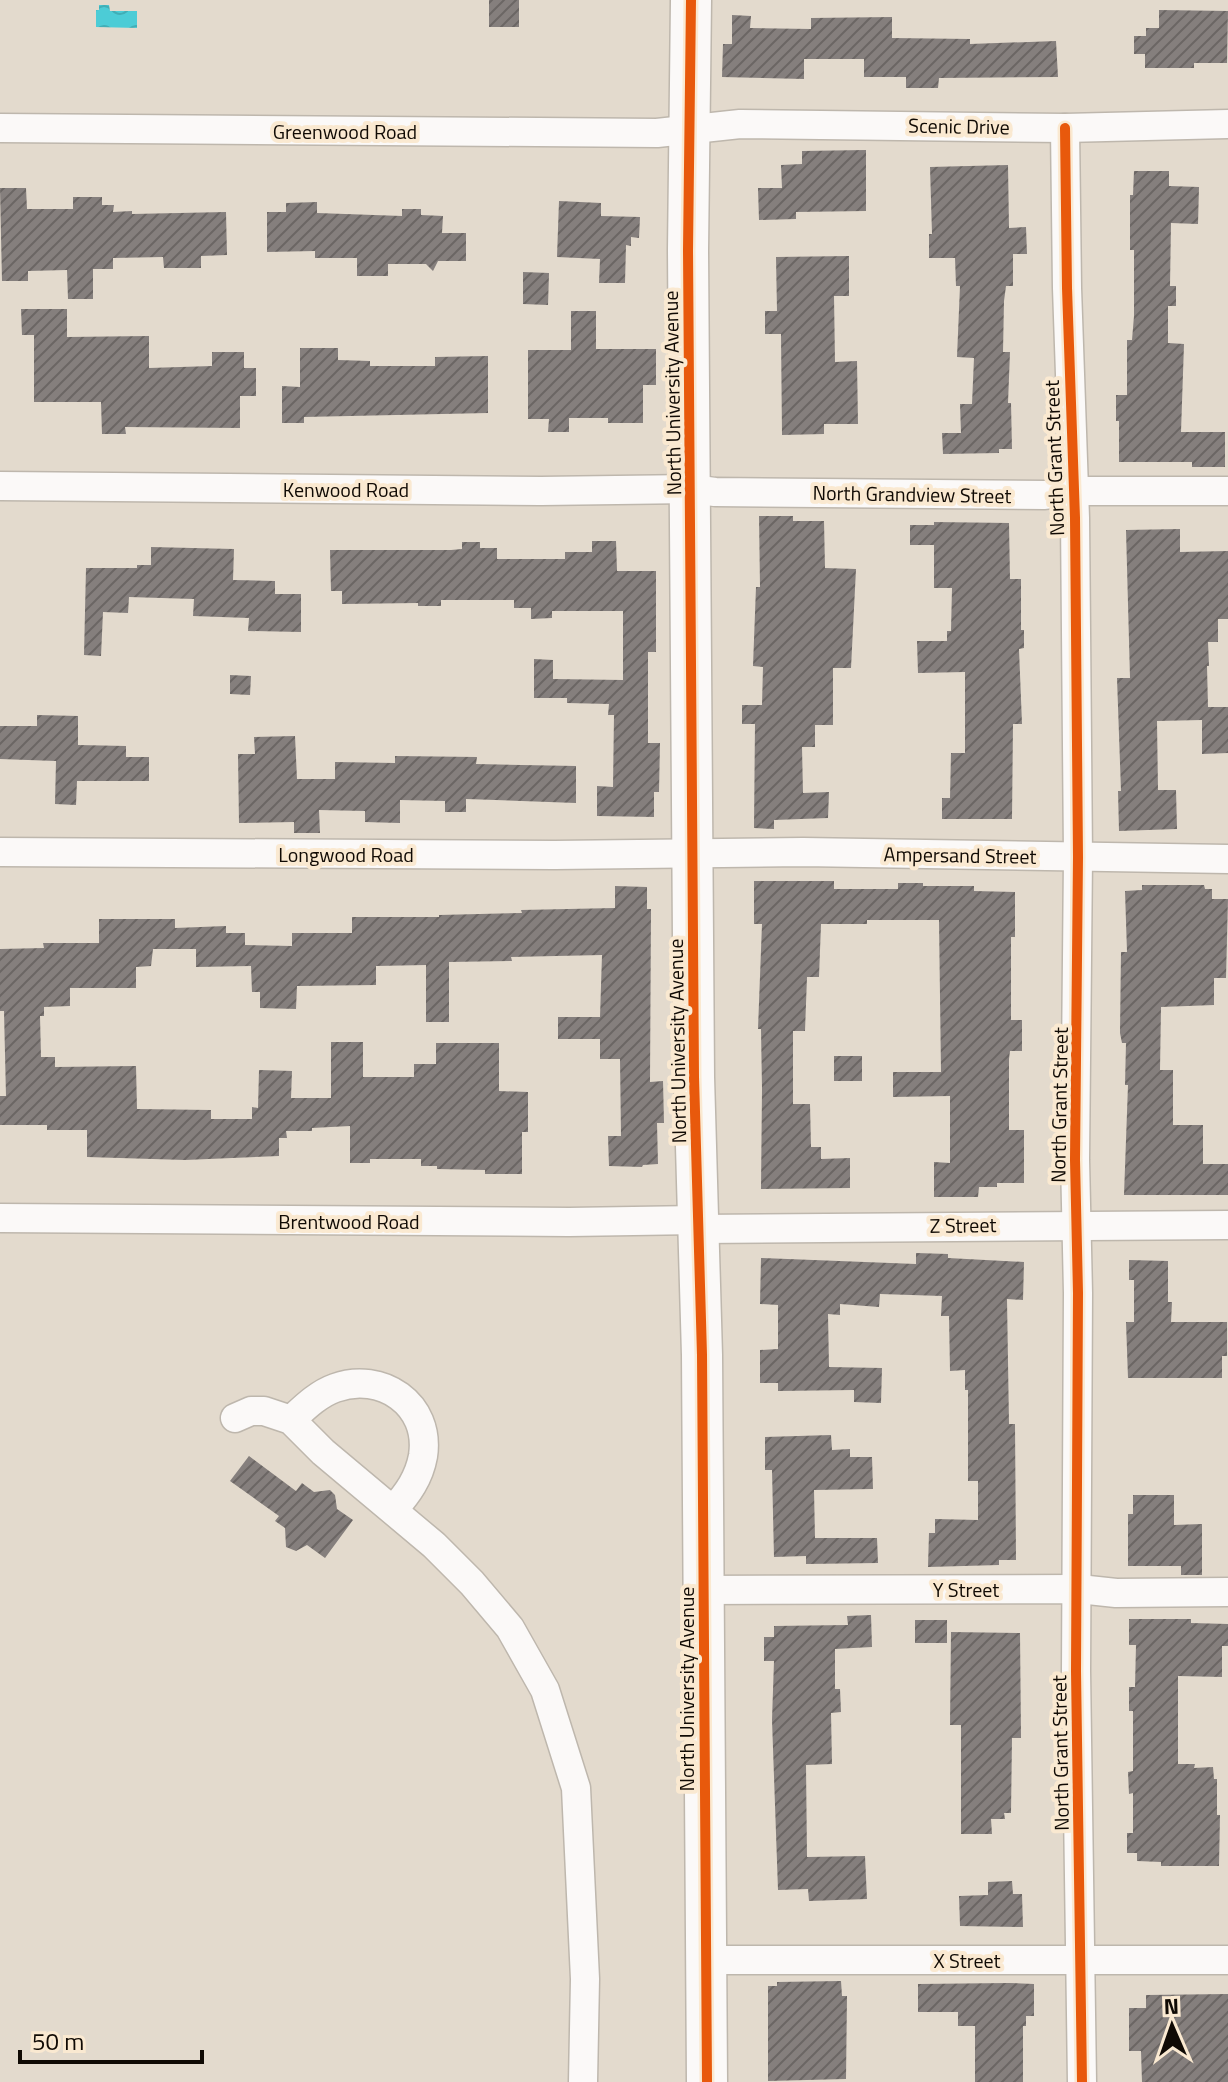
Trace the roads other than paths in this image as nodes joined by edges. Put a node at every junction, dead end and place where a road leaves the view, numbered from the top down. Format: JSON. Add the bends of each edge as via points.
{"nodes":[{"id":1,"x":691,"y":0,"type":"edge"},
{"id":2,"x":1228,"y":124,"type":"edge"},
{"id":3,"x":0,"y":128,"type":"edge"},
{"id":4,"x":1065,"y":128,"type":"junction"},
{"id":5,"x":690,"y":129,"type":"junction"},
{"id":6,"x":0,"y":486,"type":"edge"},
{"id":7,"x":692,"y":489,"type":"junction"},
{"id":8,"x":1073,"y":491,"type":"junction"},
{"id":9,"x":1228,"y":491,"type":"edge"},
{"id":10,"x":0,"y":852,"type":"edge"},
{"id":11,"x":693,"y":852,"type":"junction"},
{"id":12,"x":1078,"y":857,"type":"junction"},
{"id":13,"x":1228,"y":859,"type":"edge"},
{"id":14,"x":0,"y":1218,"type":"edge"},
{"id":15,"x":1077,"y":1224,"type":"junction"},
{"id":16,"x":699,"y":1225,"type":"junction"},
{"id":17,"x":1228,"y":1225,"type":"edge"},
{"id":18,"x":235,"y":1418,"type":"dead end"},
{"id":19,"x":291,"y":1420,"type":"junction"},
{"id":20,"x":394,"y":1509,"type":"junction"},
{"id":21,"x":1079,"y":1589,"type":"junction"},
{"id":22,"x":703,"y":1590,"type":"junction"},
{"id":23,"x":1228,"y":1592,"type":"edge"},
{"id":24,"x":707,"y":1960,"type":"junction"},
{"id":25,"x":1081,"y":1960,"type":"junction"},
{"id":26,"x":1228,"y":1960,"type":"edge"},
{"id":27,"x":583,"y":2082,"type":"edge"},
{"id":28,"x":707,"y":2082,"type":"edge"},
{"id":29,"x":1082,"y":2082,"type":"edge"}],
"edges":[{"from":1,"to":5,"type":"street","name":"North University Avenue"},
{"from":2,"to":4,"type":"street","name":"Scenic Drive"},
{"from":3,"to":5,"type":"street","name":"Greenwood Road","via":[[657,133]]},
{"from":4,"to":5,"type":"street","name":"Scenic Drive","via":[[740,124]]},
{"from":4,"to":8,"type":"street","name":"North Grant Street"},
{"from":5,"to":7,"type":"street","name":"North University Avenue"},
{"from":6,"to":7,"type":"street","name":"Kenwood Road"},
{"from":7,"to":8,"type":"street","name":"North Grandview Street","via":[[1045,495]]},
{"from":7,"to":11,"type":"street","name":"North University Avenue"},
{"from":8,"to":9,"type":"street","name":"North Grandview Street"},
{"from":8,"to":12,"type":"street","name":"North Grant Street"},
{"from":10,"to":11,"type":"street","name":"Longwood Road"},
{"from":11,"to":12,"type":"street","name":"Ampersand Street"},
{"from":11,"to":16,"type":"street","name":"North University Avenue"},
{"from":12,"to":13,"type":"street","name":"Ampersand Street"},
{"from":12,"to":15,"type":"street","name":"North Grant Street"},
{"from":14,"to":16,"type":"street","name":"Brentwood Road"},
{"from":15,"to":16,"type":"street","name":"Z Street"},
{"from":15,"to":17,"type":"street","name":"Z Street"},
{"from":15,"to":21,"type":"street","name":"North Grant Street"},
{"from":16,"to":22,"type":"street","name":"North University Avenue"},
{"from":18,"to":19,"type":"street","via":[[264,1411]]},
{"from":19,"to":20,"type":"street"},
{"from":19,"to":20,"type":"street","via":[[318,1397],[347,1384],[377,1384],[404,1400],[421,1426],[423,1454],[416,1479]]},
{"from":20,"to":27,"type":"street","via":[[472,1583],[510,1628],[545,1690],[564,1745],[576,1788],[580,1847]]},
{"from":21,"to":22,"type":"street","name":"Y Street"},
{"from":21,"to":23,"type":"street","name":"Y Street"},
{"from":21,"to":25,"type":"street","name":"North Grant Street"},
{"from":22,"to":24,"type":"street","name":"North University Avenue"},
{"from":24,"to":25,"type":"street","name":"X Street"},
{"from":24,"to":28,"type":"street","name":"North University Avenue"},
{"from":25,"to":26,"type":"street","name":"X Street"},
{"from":25,"to":29,"type":"street","name":"North Grant Street"}]}
